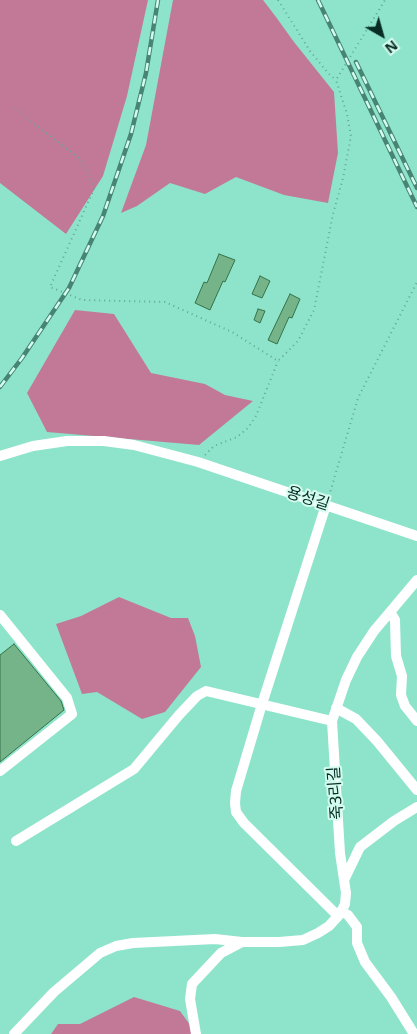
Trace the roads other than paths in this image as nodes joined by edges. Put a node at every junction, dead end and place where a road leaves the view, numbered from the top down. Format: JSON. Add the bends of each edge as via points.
{"nodes":[{"id":1,"x":0,"y":456,"type":"edge"},
{"id":2,"x":326,"y":505,"type":"junction"},
{"id":3,"x":417,"y":536,"type":"edge"},
{"id":4,"x":417,"y":580,"type":"edge"},
{"id":5,"x":390,"y":612,"type":"junction"},
{"id":6,"x":0,"y":615,"type":"edge"},
{"id":7,"x":262,"y":704,"type":"junction"},
{"id":8,"x":336,"y":708,"type":"junction"},
{"id":9,"x":332,"y":721,"type":"junction"},
{"id":10,"x":417,"y":721,"type":"edge"},
{"id":11,"x":0,"y":771,"type":"edge"},
{"id":12,"x":417,"y":790,"type":"edge"},
{"id":13,"x":417,"y":807,"type":"edge"},
{"id":14,"x":16,"y":841,"type":"dead end"},
{"id":15,"x":345,"y":878,"type":"junction"},
{"id":16,"x":340,"y":914,"type":"junction"},
{"id":17,"x":242,"y":942,"type":"junction"},
{"id":18,"x":14,"y":1034,"type":"edge"},
{"id":19,"x":196,"y":1034,"type":"edge"},
{"id":20,"x":414,"y":1034,"type":"edge"}],
"edges":[{"from":1,"to":2,"type":"street","name":"용성길","via":[[66,441],[134,445],[198,462]]},
{"from":2,"to":3,"type":"street","name":"용성길"},
{"from":2,"to":7,"type":"street"},
{"from":4,"to":5,"type":"street","name":"죽3리길"},
{"from":5,"to":8,"type":"street","name":"죽3리길","via":[[357,657]]},
{"from":5,"to":10,"type":"street","via":[[396,620],[401,695]]},
{"from":6,"to":11,"type":"street","via":[[67,698],[72,714]]},
{"from":7,"to":9,"type":"street"},
{"from":7,"to":14,"type":"street","via":[[206,691],[196,696],[134,769]]},
{"from":7,"to":16,"type":"street","via":[[236,791],[236,812]]},
{"from":8,"to":9,"type":"street","name":"죽3리길"},
{"from":8,"to":12,"type":"street","via":[[356,719]]},
{"from":9,"to":15,"type":"street","name":"죽3리길","via":[[340,853]]},
{"from":13,"to":15,"type":"street","name":"죽3리길","via":[[360,847]]},
{"from":15,"to":16,"type":"street","name":"죽3리길","via":[[345,904]]},
{"from":16,"to":17,"type":"street","via":[[329,926],[303,940]]},
{"from":16,"to":20,"type":"street","via":[[348,915],[357,927],[357,943],[365,962]]},
{"from":17,"to":18,"type":"street","via":[[215,939],[116,946],[100,953],[54,992]]},
{"from":17,"to":19,"type":"street","via":[[221,954],[192,984],[190,999]]}]}
